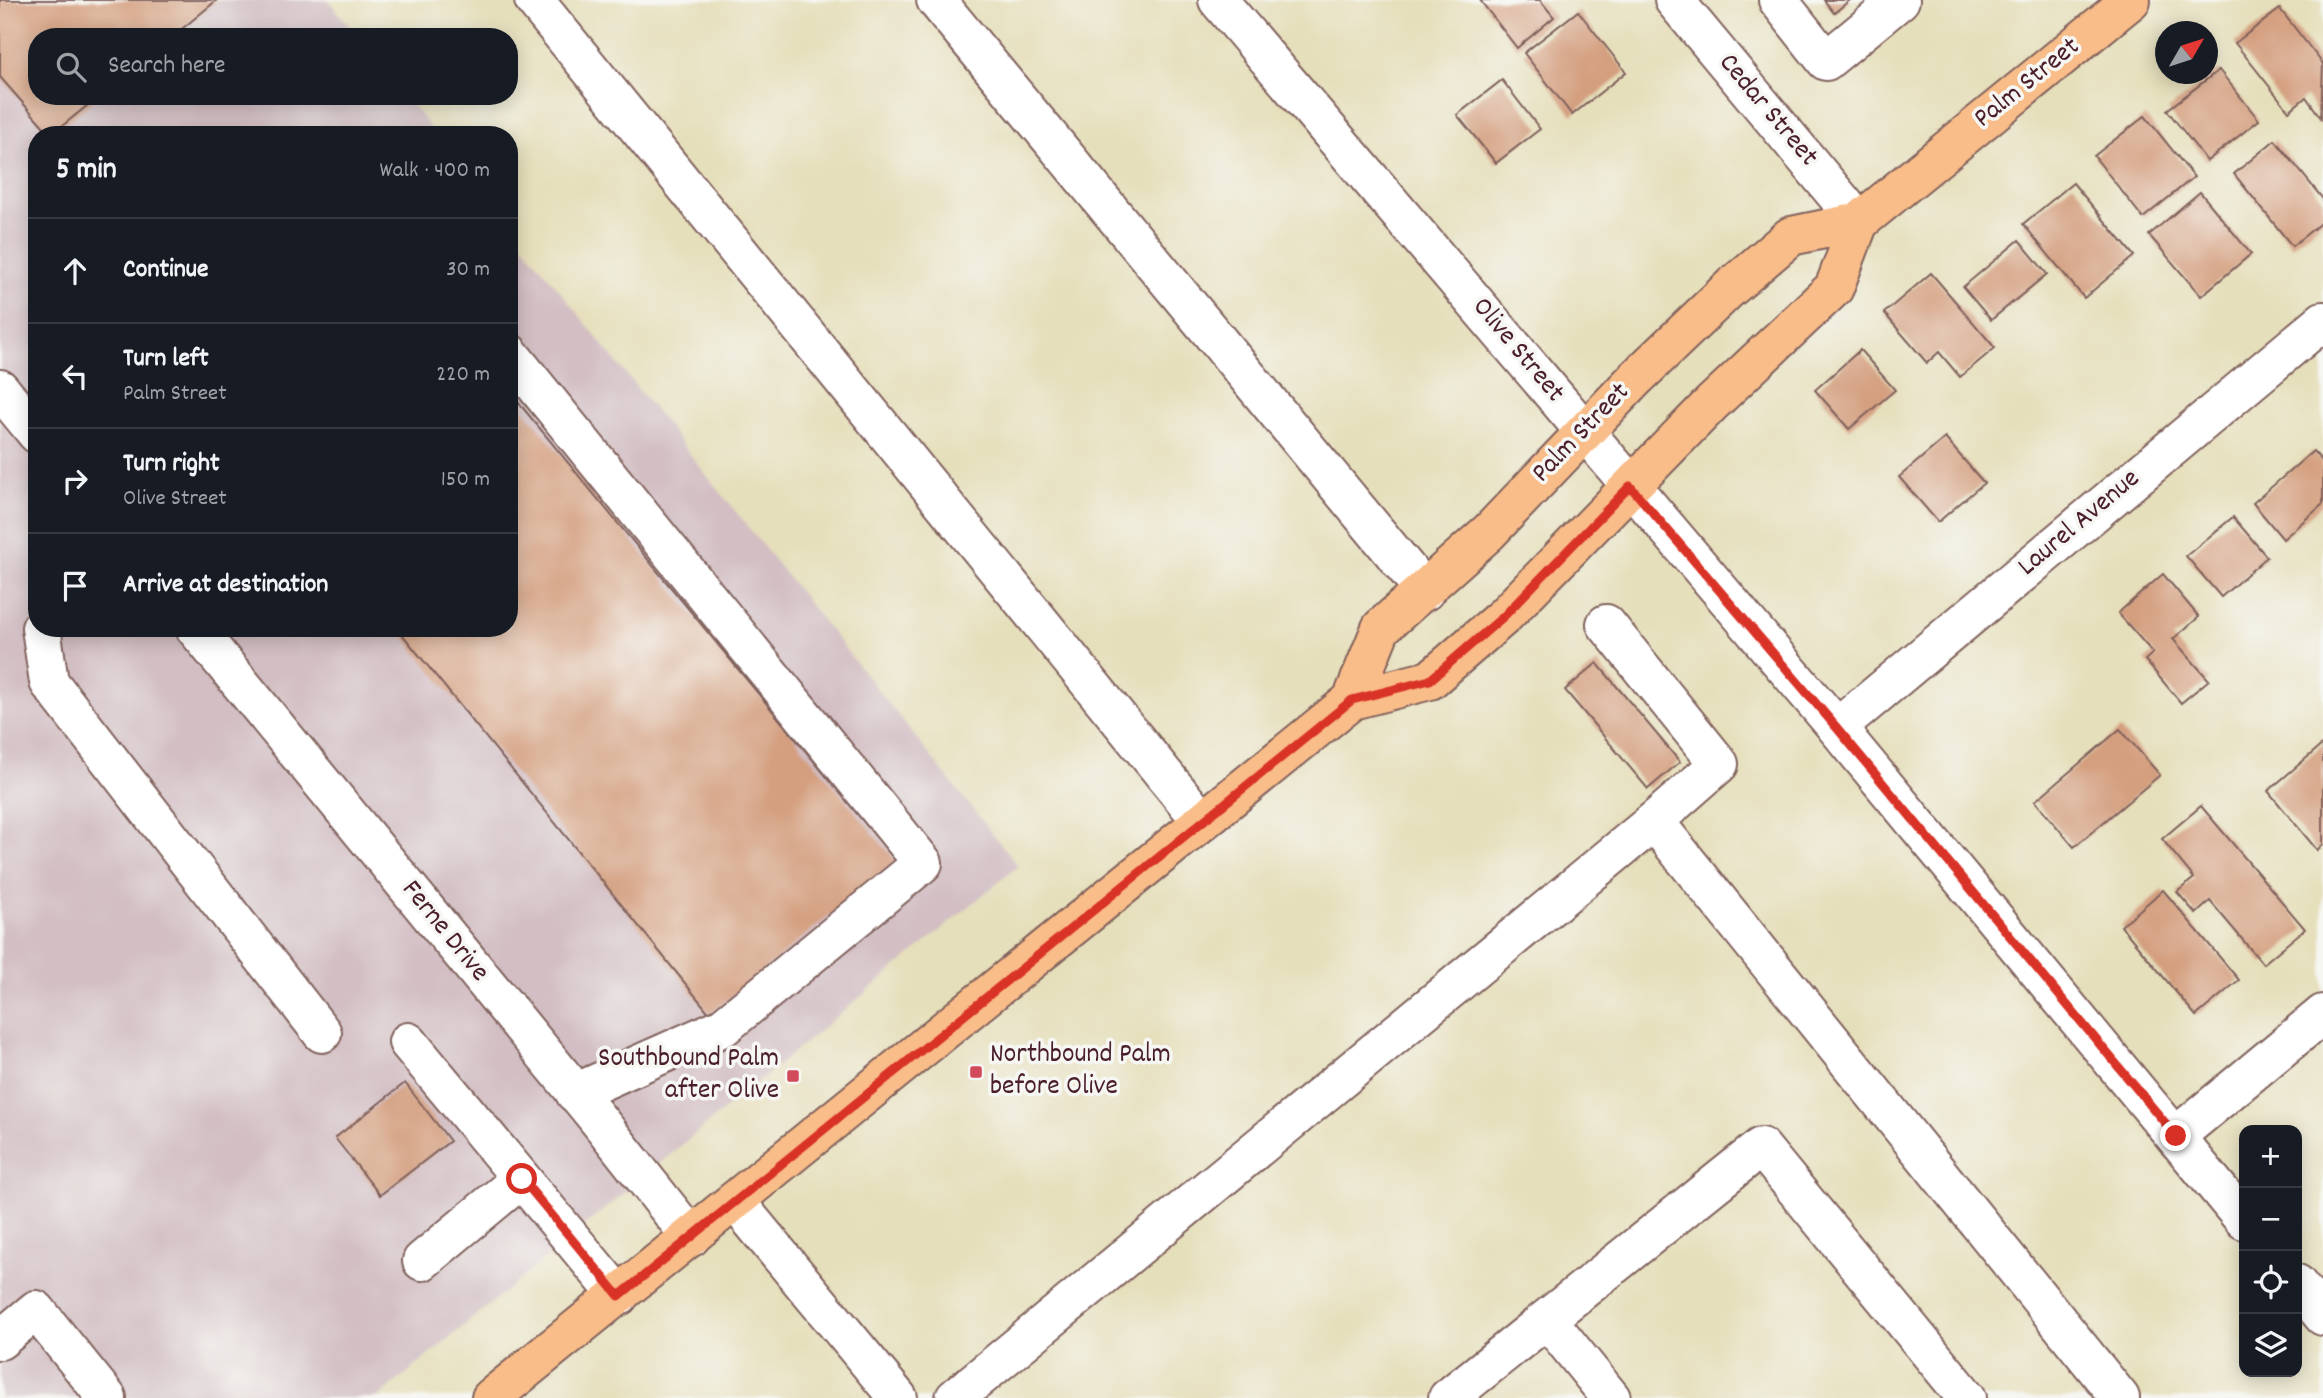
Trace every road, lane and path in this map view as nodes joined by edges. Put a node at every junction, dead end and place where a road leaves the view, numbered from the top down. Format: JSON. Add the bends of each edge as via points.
{"nodes":[{"id":1,"x":534,"y":0,"type":"edge"},
{"id":2,"x":936,"y":0,"type":"edge"},
{"id":3,"x":1218,"y":0,"type":"edge"},
{"id":4,"x":1778,"y":0,"type":"edge"},
{"id":5,"x":1900,"y":0,"type":"edge"},
{"id":6,"x":2128,"y":1,"type":"edge"},
{"id":7,"x":1680,"y":2,"type":"edge"},
{"id":8,"x":1859,"y":222,"type":"junction"},
{"id":9,"x":2323,"y":321,"type":"edge"},
{"id":10,"x":518,"y":364,"type":"edge"},
{"id":11,"x":0,"y":389,"type":"edge"},
{"id":12,"x":28,"y":423,"type":"edge"},
{"id":13,"x":1584,"y":431,"type":"junction"},
{"id":14,"x":1630,"y":486,"type":"junction"},
{"id":15,"x":1425,"y":591,"type":"junction"},
{"id":16,"x":1606,"y":624,"type":"dead end"},
{"id":17,"x":42,"y":637,"type":"edge"},
{"id":18,"x":202,"y":637,"type":"edge"},
{"id":19,"x":1352,"y":700,"type":"junction"},
{"id":20,"x":1837,"y":728,"type":"junction"},
{"id":21,"x":1202,"y":821,"type":"junction"},
{"id":22,"x":1654,"y":821,"type":"junction"},
{"id":23,"x":2323,"y":1013,"type":"edge"},
{"id":24,"x":322,"y":1032,"type":"dead end"},
{"id":25,"x":408,"y":1042,"type":"dead end"},
{"id":26,"x":575,"y":1093,"type":"junction"},
{"id":27,"x":2176,"y":1136,"type":"junction"},
{"id":28,"x":522,"y":1179,"type":"junction"},
{"id":29,"x":735,"y":1201,"type":"junction"},
{"id":30,"x":2239,"y":1214,"type":"edge"},
{"id":31,"x":691,"y":1237,"type":"junction"},
{"id":32,"x":422,"y":1261,"type":"dead end"},
{"id":33,"x":2302,"y":1290,"type":"edge"},
{"id":34,"x":619,"y":1296,"type":"junction"},
{"id":35,"x":2323,"y":1316,"type":"edge"},
{"id":36,"x":1547,"y":1319,"type":"junction"},
{"id":37,"x":0,"y":1340,"type":"edge"},
{"id":38,"x":107,"y":1398,"type":"edge"},
{"id":39,"x":491,"y":1398,"type":"edge"},
{"id":40,"x":898,"y":1398,"type":"edge"},
{"id":41,"x":955,"y":1398,"type":"edge"},
{"id":42,"x":1448,"y":1398,"type":"edge"},
{"id":43,"x":1611,"y":1398,"type":"edge"},
{"id":44,"x":1967,"y":1398,"type":"edge"},
{"id":45,"x":2120,"y":1398,"type":"edge"}],
"edges":[{"from":1,"to":21,"type":"street"},
{"from":2,"to":15,"type":"street"},
{"from":3,"to":13,"type":"street","name":"Olive Street"},
{"from":4,"to":5,"type":"street","via":[[1826,61]]},
{"from":6,"to":8,"type":"main road","name":"Palm Street"},
{"from":7,"to":8,"type":"street","name":"Cedar Street"},
{"from":8,"to":13,"type":"main road","name":"Palm Street","via":[[1791,236],[1708,309]]},
{"from":8,"to":14,"type":"main road","name":"Palm Street","via":[[1834,288]]},
{"from":9,"to":20,"type":"street","name":"Laurel Avenue"},
{"from":10,"to":26,"type":"street","via":[[923,863],[723,1027]]},
{"from":11,"to":12,"type":"street"},
{"from":13,"to":14,"type":"street","name":"Olive Street"},
{"from":13,"to":15,"type":"main road","name":"Palm Street","via":[[1489,532]]},
{"from":14,"to":19,"type":"main road","name":"Palm Street","via":[[1504,616],[1430,680]]},
{"from":14,"to":20,"type":"street","name":"Olive Street"},
{"from":15,"to":19,"type":"main road","name":"Palm Street","via":[[1381,628]]},
{"from":16,"to":22,"type":"street","via":[[1719,764]]},
{"from":17,"to":24,"type":"street","via":[[49,682]]},
{"from":18,"to":26,"type":"street","name":"Ferne Drive"},
{"from":19,"to":21,"type":"main road","name":"Palm Street"},
{"from":20,"to":27,"type":"street","name":"Olive Street"},
{"from":21,"to":29,"type":"main road","name":"Palm Street"},
{"from":22,"to":41,"type":"street"},
{"from":22,"to":45,"type":"street"},
{"from":23,"to":27,"type":"street"},
{"from":25,"to":28,"type":"street"},
{"from":26,"to":31,"type":"street","name":"Ferne Drive"},
{"from":27,"to":30,"type":"street","name":"Olive Street"},
{"from":28,"to":32,"type":"street"},
{"from":28,"to":34,"type":"street"},
{"from":29,"to":31,"type":"main road","name":"Palm Street"},
{"from":29,"to":40,"type":"street"},
{"from":31,"to":34,"type":"main road","name":"Palm Street"},
{"from":33,"to":35,"type":"street"},
{"from":34,"to":39,"type":"main road","name":"Palm Street"},
{"from":36,"to":42,"type":"street"},
{"from":36,"to":43,"type":"street"},
{"from":36,"to":44,"type":"street","via":[[1761,1147]]},
{"from":37,"to":38,"type":"street","via":[[36,1310]]}]}
